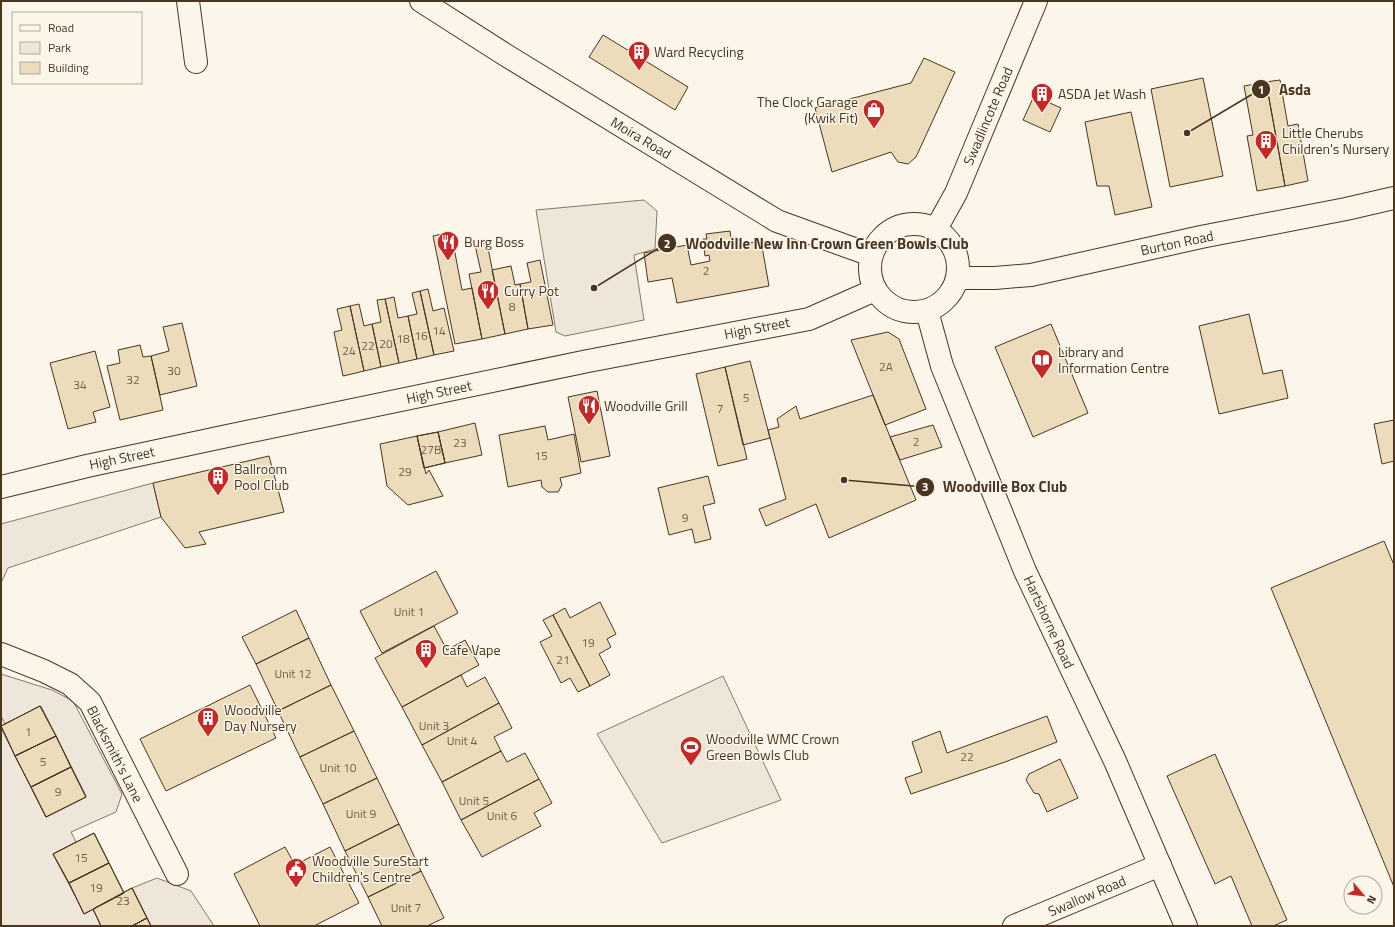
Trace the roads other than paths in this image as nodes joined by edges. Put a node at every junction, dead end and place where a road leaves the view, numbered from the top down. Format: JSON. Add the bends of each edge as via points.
{"nodes":[{"id":1,"x":188,"y":1,"type":"edge"},
{"id":2,"x":421,"y":1,"type":"edge"},
{"id":3,"x":1036,"y":1,"type":"edge"},
{"id":4,"x":196,"y":62,"type":"dead end"},
{"id":5,"x":1394,"y":198,"type":"edge"},
{"id":6,"x":936,"y":229,"type":"junction"},
{"id":7,"x":871,"y":255,"type":"junction"},
{"id":8,"x":958,"y":278,"type":"junction"},
{"id":9,"x":875,"y":290,"type":"junction"},
{"id":10,"x":927,"y":311,"type":"junction"},
{"id":11,"x":1,"y":485,"type":"edge"},
{"id":12,"x":1,"y":654,"type":"edge"},
{"id":13,"x":1160,"y":865,"type":"junction"},
{"id":14,"x":177,"y":874,"type":"dead end"},
{"id":15,"x":1014,"y":926,"type":"edge"},
{"id":16,"x":1186,"y":926,"type":"edge"}],
"edges":[{"from":1,"to":4,"type":"main road"},
{"from":2,"to":7,"type":"main road","name":"Moira Road","via":[[777,221]]},
{"from":3,"to":6,"type":"main road","name":"Swadlincote Road","via":[[956,193]]},
{"from":5,"to":8,"type":"main road","name":"Burton Road","via":[[1031,275]]},
{"from":6,"to":7,"type":"main road","via":[[919,224],[906,224],[892,229],[880,239]]},
{"from":6,"to":8,"type":"main road","via":[[950,241],[958,259]]},
{"from":7,"to":9,"type":"main road","via":[[870,273]]},
{"from":8,"to":10,"type":"main road","via":[[950,294],[938,306]]},
{"from":9,"to":10,"type":"main road","via":[[891,307],[906,312]]},
{"from":9,"to":11,"type":"main road","name":"High Street","via":[[809,319],[588,361]]},
{"from":10,"to":13,"type":"main road","name":"Hartshorne Road","via":[[942,366],[1025,571],[1115,761]]},
{"from":12,"to":14,"type":"main road","name":"Blacksmith's Lane","via":[[70,684],[90,702]]},
{"from":13,"to":15,"type":"main road","name":"Swallow Road"},
{"from":13,"to":16,"type":"main road","name":"Hartshorne Road"}]}
